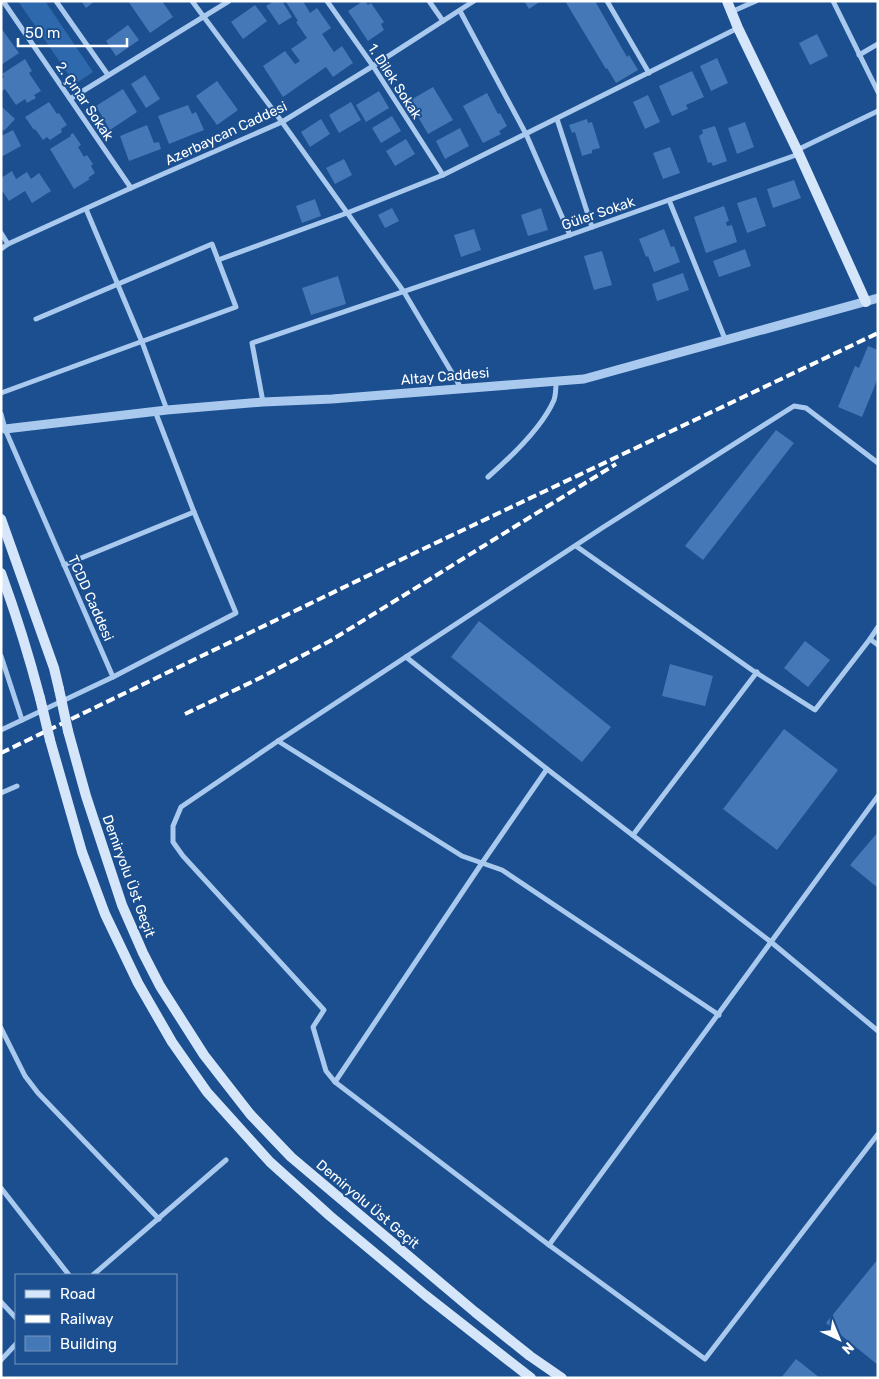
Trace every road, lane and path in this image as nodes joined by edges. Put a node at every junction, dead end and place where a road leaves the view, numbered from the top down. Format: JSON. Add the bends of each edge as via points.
{"nodes":[{"id":1,"x":3,"y":1,"type":"edge"},
{"id":2,"x":56,"y":1,"type":"edge"},
{"id":3,"x":192,"y":1,"type":"edge"},
{"id":4,"x":229,"y":1,"type":"edge"},
{"id":5,"x":327,"y":1,"type":"edge"},
{"id":6,"x":429,"y":1,"type":"edge"},
{"id":7,"x":474,"y":1,"type":"edge"},
{"id":8,"x":606,"y":1,"type":"edge"},
{"id":9,"x":726,"y":1,"type":"edge"},
{"id":10,"x":756,"y":1,"type":"edge"},
{"id":11,"x":833,"y":1,"type":"edge"},
{"id":12,"x":460,"y":11,"type":"junction"},
{"id":13,"x":731,"y":12,"type":"junction"},
{"id":14,"x":203,"y":17,"type":"junction"},
{"id":15,"x":443,"y":21,"type":"junction"},
{"id":16,"x":738,"y":28,"type":"junction"},
{"id":17,"x":878,"y":44,"type":"edge"},
{"id":18,"x":859,"y":54,"type":"junction"},
{"id":19,"x":373,"y":66,"type":"junction"},
{"id":20,"x":649,"y":73,"type":"junction"},
{"id":21,"x":108,"y":75,"type":"junction"},
{"id":22,"x":878,"y":92,"type":"edge"},
{"id":23,"x":70,"y":99,"type":"junction"},
{"id":24,"x":878,"y":111,"type":"edge"},
{"id":25,"x":557,"y":119,"type":"junction"},
{"id":26,"x":282,"y":122,"type":"junction"},
{"id":27,"x":526,"y":134,"type":"junction"},
{"id":28,"x":798,"y":152,"type":"junction"},
{"id":29,"x":443,"y":175,"type":"junction"},
{"id":30,"x":131,"y":188,"type":"junction"},
{"id":31,"x":670,"y":200,"type":"junction"},
{"id":32,"x":86,"y":208,"type":"junction"},
{"id":33,"x":347,"y":213,"type":"junction"},
{"id":34,"x":592,"y":227,"type":"junction"},
{"id":35,"x":1,"y":233,"type":"edge"},
{"id":36,"x":570,"y":235,"type":"junction"},
{"id":37,"x":8,"y":244,"type":"junction"},
{"id":38,"x":1,"y":248,"type":"edge"},
{"id":39,"x":218,"y":260,"type":"junction"},
{"id":40,"x":118,"y":284,"type":"junction"},
{"id":41,"x":404,"y":292,"type":"junction"},
{"id":42,"x":878,"y":298,"type":"edge"},
{"id":43,"x":866,"y":302,"type":"junction"},
{"id":44,"x":36,"y":319,"type":"dead end"},
{"id":45,"x":725,"y":339,"type":"junction"},
{"id":46,"x":142,"y":342,"type":"junction"},
{"id":47,"x":556,"y":381,"type":"junction"},
{"id":48,"x":462,"y":388,"type":"junction"},
{"id":49,"x":1,"y":393,"type":"edge"},
{"id":50,"x":263,"y":402,"type":"junction"},
{"id":51,"x":167,"y":410,"type":"junction"},
{"id":52,"x":155,"y":411,"type":"junction"},
{"id":53,"x":1,"y":414,"type":"edge"},
{"id":54,"x":5,"y":429,"type":"junction"},
{"id":55,"x":878,"y":463,"type":"edge"},
{"id":56,"x":488,"y":476,"type":"dead end"},
{"id":57,"x":194,"y":512,"type":"junction"},
{"id":58,"x":1,"y":519,"type":"edge"},
{"id":59,"x":576,"y":546,"type":"junction"},
{"id":60,"x":64,"y":565,"type":"junction"},
{"id":61,"x":1,"y":573,"type":"edge"},
{"id":62,"x":878,"y":627,"type":"edge"},
{"id":63,"x":870,"y":639,"type":"junction"},
{"id":64,"x":878,"y":645,"type":"edge"},
{"id":65,"x":1,"y":656,"type":"edge"},
{"id":66,"x":406,"y":657,"type":"junction"},
{"id":67,"x":757,"y":672,"type":"junction"},
{"id":68,"x":113,"y":677,"type":"junction"},
{"id":69,"x":22,"y":720,"type":"junction"},
{"id":70,"x":1,"y":730,"type":"edge"},
{"id":71,"x":278,"y":741,"type":"junction"},
{"id":72,"x":548,"y":769,"type":"junction"},
{"id":73,"x":17,"y":786,"type":"dead end"},
{"id":74,"x":1,"y":793,"type":"edge"},
{"id":75,"x":878,"y":796,"type":"edge"},
{"id":76,"x":633,"y":835,"type":"junction"},
{"id":77,"x":482,"y":863,"type":"junction"},
{"id":78,"x":771,"y":942,"type":"junction"},
{"id":79,"x":719,"y":1015,"type":"junction"},
{"id":80,"x":1,"y":1028,"type":"edge"},
{"id":81,"x":878,"y":1031,"type":"edge"},
{"id":82,"x":335,"y":1082,"type":"junction"},
{"id":83,"x":878,"y":1134,"type":"edge"},
{"id":84,"x":226,"y":1160,"type":"dead end"},
{"id":85,"x":1,"y":1188,"type":"edge"},
{"id":86,"x":159,"y":1219,"type":"junction"},
{"id":87,"x":549,"y":1245,"type":"junction"},
{"id":88,"x":68,"y":1274,"type":"edge"},
{"id":89,"x":94,"y":1274,"type":"edge"},
{"id":90,"x":1,"y":1302,"type":"edge"},
{"id":91,"x":15,"y":1317,"type":"edge"},
{"id":92,"x":15,"y":1345,"type":"edge"},
{"id":93,"x":1,"y":1360,"type":"edge"},
{"id":94,"x":532,"y":1378,"type":"edge"},
{"id":95,"x":562,"y":1378,"type":"edge"}],
"edges":[{"from":1,"to":23,"type":"street","name":"2. Çınar Sokak"},
{"from":2,"to":21,"type":"street"},
{"from":3,"to":14,"type":"street"},
{"from":4,"to":14,"type":"street"},
{"from":5,"to":19,"type":"street","name":"1. Dilek Sokak"},
{"from":6,"to":15,"type":"street"},
{"from":7,"to":12,"type":"street","name":"Azerbaycan Caddesi"},
{"from":8,"to":20,"type":"street"},
{"from":9,"to":13,"type":"main road"},
{"from":10,"to":13,"type":"street"},
{"from":11,"to":18,"type":"street"},
{"from":12,"to":15,"type":"street","name":"Azerbaycan Caddesi"},
{"from":12,"to":27,"type":"street"},
{"from":13,"to":16,"type":"main road"},
{"from":14,"to":21,"type":"street"},
{"from":14,"to":26,"type":"street"},
{"from":15,"to":19,"type":"street","name":"Azerbaycan Caddesi"},
{"from":16,"to":20,"type":"street"},
{"from":16,"to":28,"type":"main road"},
{"from":17,"to":18,"type":"street"},
{"from":18,"to":22,"type":"street"},
{"from":19,"to":26,"type":"street","name":"Azerbaycan Caddesi"},
{"from":19,"to":29,"type":"street","name":"1. Dilek Sokak"},
{"from":20,"to":25,"type":"street"},
{"from":21,"to":23,"type":"street"},
{"from":23,"to":30,"type":"street","name":"2. Çınar Sokak"},
{"from":24,"to":28,"type":"street","name":"Güler Sokak"},
{"from":25,"to":27,"type":"street"},
{"from":25,"to":34,"type":"street"},
{"from":26,"to":30,"type":"street","name":"Azerbaycan Caddesi"},
{"from":26,"to":33,"type":"street"},
{"from":27,"to":29,"type":"street"},
{"from":27,"to":36,"type":"street"},
{"from":28,"to":31,"type":"street","name":"Güler Sokak"},
{"from":28,"to":43,"type":"main road"},
{"from":29,"to":33,"type":"street"},
{"from":30,"to":32,"type":"street","name":"Azerbaycan Caddesi"},
{"from":31,"to":34,"type":"street","name":"Güler Sokak"},
{"from":31,"to":45,"type":"street"},
{"from":32,"to":37,"type":"street","name":"Azerbaycan Caddesi"},
{"from":32,"to":40,"type":"street"},
{"from":33,"to":39,"type":"street"},
{"from":33,"to":41,"type":"street"},
{"from":34,"to":36,"type":"street","name":"Güler Sokak"},
{"from":35,"to":37,"type":"street"},
{"from":36,"to":41,"type":"street","name":"Güler Sokak"},
{"from":37,"to":38,"type":"street","name":"Azerbaycan Caddesi"},
{"from":39,"to":40,"type":"street","via":[[212,244]]},
{"from":39,"to":46,"type":"street","via":[[236,307]]},
{"from":40,"to":44,"type":"street"},
{"from":40,"to":46,"type":"street"},
{"from":41,"to":48,"type":"street"},
{"from":41,"to":50,"type":"street","name":"Güler Sokak","via":[[252,343]]},
{"from":42,"to":43,"type":"street","name":"Altay Caddesi"},
{"from":43,"to":45,"type":"street","name":"Altay Caddesi"},
{"from":45,"to":47,"type":"street","name":"Altay Caddesi","via":[[584,379]]},
{"from":46,"to":49,"type":"street"},
{"from":46,"to":51,"type":"street"},
{"from":47,"to":48,"type":"street","name":"Altay Caddesi"},
{"from":47,"to":56,"type":"street","via":[[555,398],[530,436]]},
{"from":48,"to":50,"type":"street","name":"Altay Caddesi"},
{"from":50,"to":51,"type":"street","name":"Altay Caddesi"},
{"from":51,"to":52,"type":"street","name":"Altay Caddesi"},
{"from":52,"to":54,"type":"street","name":"Altay Caddesi"},
{"from":52,"to":57,"type":"street"},
{"from":53,"to":54,"type":"street","name":"TCDD Caddesi"},
{"from":54,"to":60,"type":"street","name":"TCDD Caddesi"},
{"from":55,"to":59,"type":"street","via":[[806,408],[794,406]]},
{"from":57,"to":60,"type":"street"},
{"from":57,"to":68,"type":"street","via":[[236,613]]},
{"from":58,"to":95,"type":"main road","name":"Demiryolu Üst Geçit","bridge":true,"via":[[54,668],[86,796],[122,905],[160,986],[204,1055],[250,1114],[291,1157],[475,1312]]},
{"from":59,"to":66,"type":"street"},
{"from":59,"to":67,"type":"street"},
{"from":60,"to":68,"type":"street","name":"TCDD Caddesi"},
{"from":61,"to":94,"type":"main road","bridge":true,"via":[[34,673],[82,852],[105,914],[138,983],[172,1042],[207,1092],[270,1162],[425,1295]]},
{"from":62,"to":63,"type":"street"},
{"from":63,"to":64,"type":"street"},
{"from":63,"to":67,"type":"street","via":[[815,710]]},
{"from":65,"to":69,"type":"street"},
{"from":66,"to":71,"type":"street"},
{"from":66,"to":72,"type":"street"},
{"from":67,"to":76,"type":"street"},
{"from":68,"to":69,"type":"street"},
{"from":69,"to":70,"type":"street"},
{"from":71,"to":77,"type":"street","via":[[462,856]]},
{"from":71,"to":82,"type":"street","via":[[181,807],[173,826],[173,842],[182,856],[324,1010],[313,1027],[326,1071]]},
{"from":72,"to":76,"type":"street"},
{"from":72,"to":77,"type":"street"},
{"from":73,"to":74,"type":"street"},
{"from":75,"to":78,"type":"street"},
{"from":76,"to":78,"type":"street"},
{"from":77,"to":79,"type":"street","via":[[502,870]]},
{"from":77,"to":82,"type":"street"},
{"from":78,"to":79,"type":"street"},
{"from":78,"to":81,"type":"street"},
{"from":79,"to":87,"type":"street"},
{"from":80,"to":86,"type":"street","via":[[25,1076],[38,1093]]},
{"from":82,"to":87,"type":"street"},
{"from":83,"to":87,"type":"street","via":[[705,1359]]},
{"from":84,"to":86,"type":"street"},
{"from":85,"to":88,"type":"street"},
{"from":86,"to":89,"type":"street"},
{"from":90,"to":91,"type":"street"},
{"from":92,"to":93,"type":"street"}]}
